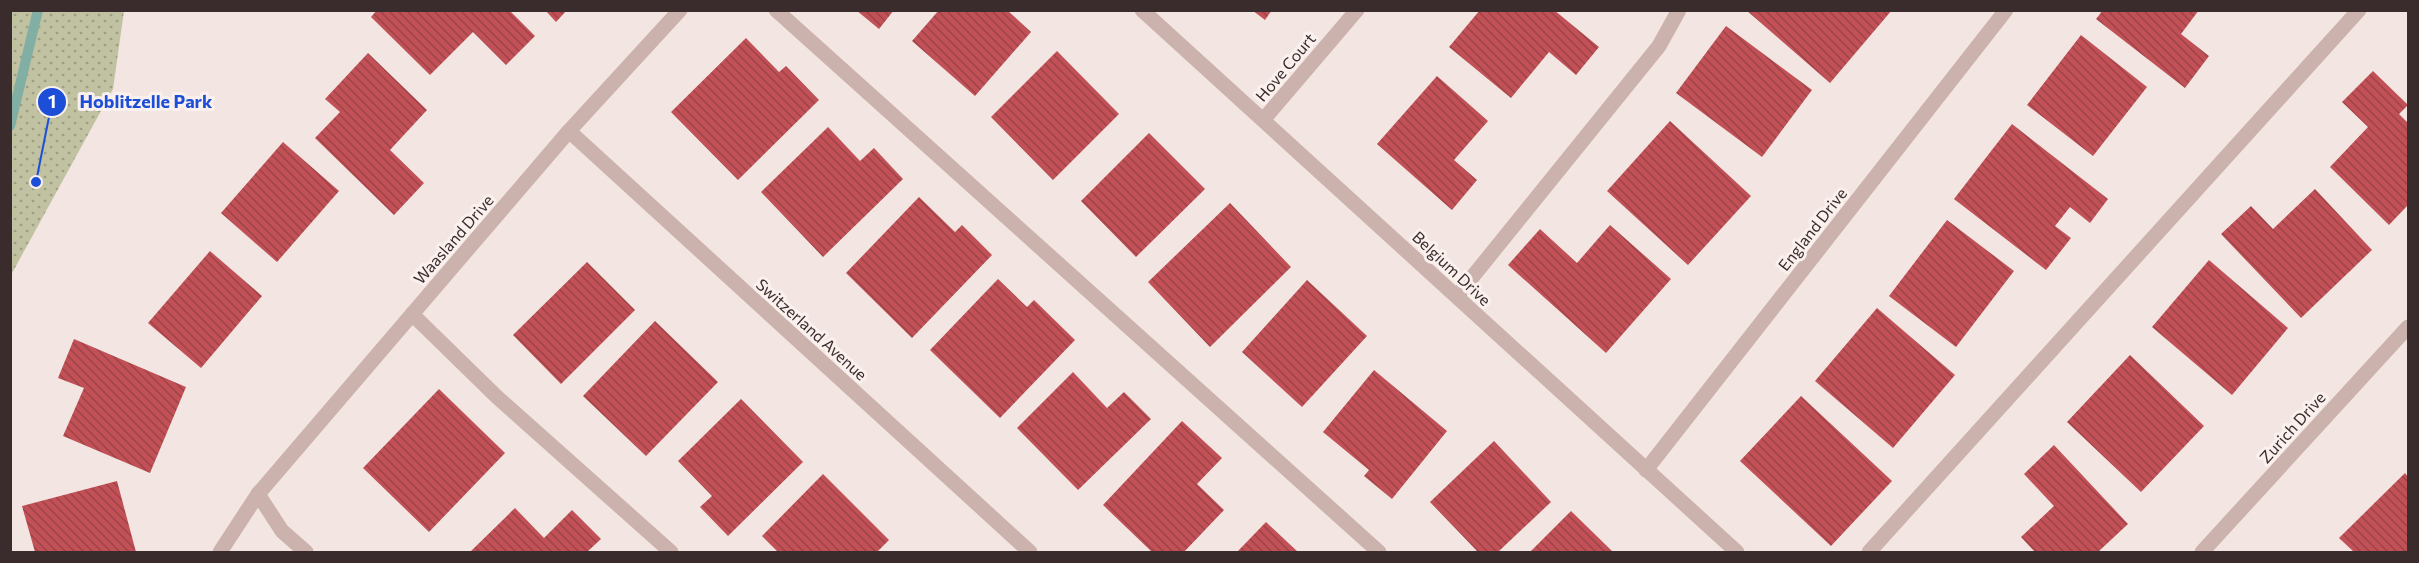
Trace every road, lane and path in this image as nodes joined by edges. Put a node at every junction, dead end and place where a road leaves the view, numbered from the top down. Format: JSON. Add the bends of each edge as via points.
{"nodes":[{"id":1,"x":680,"y":10,"type":"edge"},
{"id":2,"x":776,"y":10,"type":"edge"},
{"id":3,"x":1142,"y":10,"type":"edge"},
{"id":4,"x":1357,"y":10,"type":"edge"},
{"id":5,"x":1679,"y":10,"type":"edge"},
{"id":6,"x":2006,"y":10,"type":"edge"},
{"id":7,"x":2359,"y":10,"type":"edge"},
{"id":8,"x":1264,"y":119,"type":"junction"},
{"id":9,"x":569,"y":131,"type":"junction"},
{"id":10,"x":1457,"y":296,"type":"junction"},
{"id":11,"x":412,"y":314,"type":"junction"},
{"id":12,"x":2409,"y":327,"type":"edge"},
{"id":13,"x":1646,"y":470,"type":"junction"},
{"id":14,"x":258,"y":494,"type":"junction"},
{"id":15,"x":219,"y":552,"type":"edge"},
{"id":16,"x":306,"y":552,"type":"edge"},
{"id":17,"x":671,"y":552,"type":"edge"},
{"id":18,"x":1030,"y":552,"type":"edge"},
{"id":19,"x":1379,"y":552,"type":"edge"},
{"id":20,"x":1737,"y":552,"type":"edge"},
{"id":21,"x":1869,"y":552,"type":"edge"},
{"id":22,"x":2202,"y":552,"type":"edge"}],
"edges":[{"from":1,"to":9,"type":"street","name":"Waasland Drive"},
{"from":2,"to":19,"type":"street"},
{"from":3,"to":8,"type":"street","name":"Belgium Drive"},
{"from":4,"to":8,"type":"street","name":"Hove Court"},
{"from":5,"to":10,"type":"street","via":[[1659,46]]},
{"from":6,"to":13,"type":"street","name":"England Drive"},
{"from":7,"to":21,"type":"street"},
{"from":8,"to":10,"type":"street","name":"Belgium Drive"},
{"from":9,"to":11,"type":"street","name":"Waasland Drive"},
{"from":9,"to":18,"type":"street","name":"Switzerland Avenue"},
{"from":10,"to":13,"type":"street","name":"Belgium Drive"},
{"from":11,"to":14,"type":"street","name":"Waasland Drive"},
{"from":11,"to":17,"type":"street","via":[[497,397]]},
{"from":12,"to":22,"type":"street","name":"Zurich Drive"},
{"from":13,"to":20,"type":"street","name":"Belgium Drive"},
{"from":14,"to":15,"type":"street","name":"Waasland Drive"},
{"from":14,"to":16,"type":"street","via":[[282,531]]}]}
